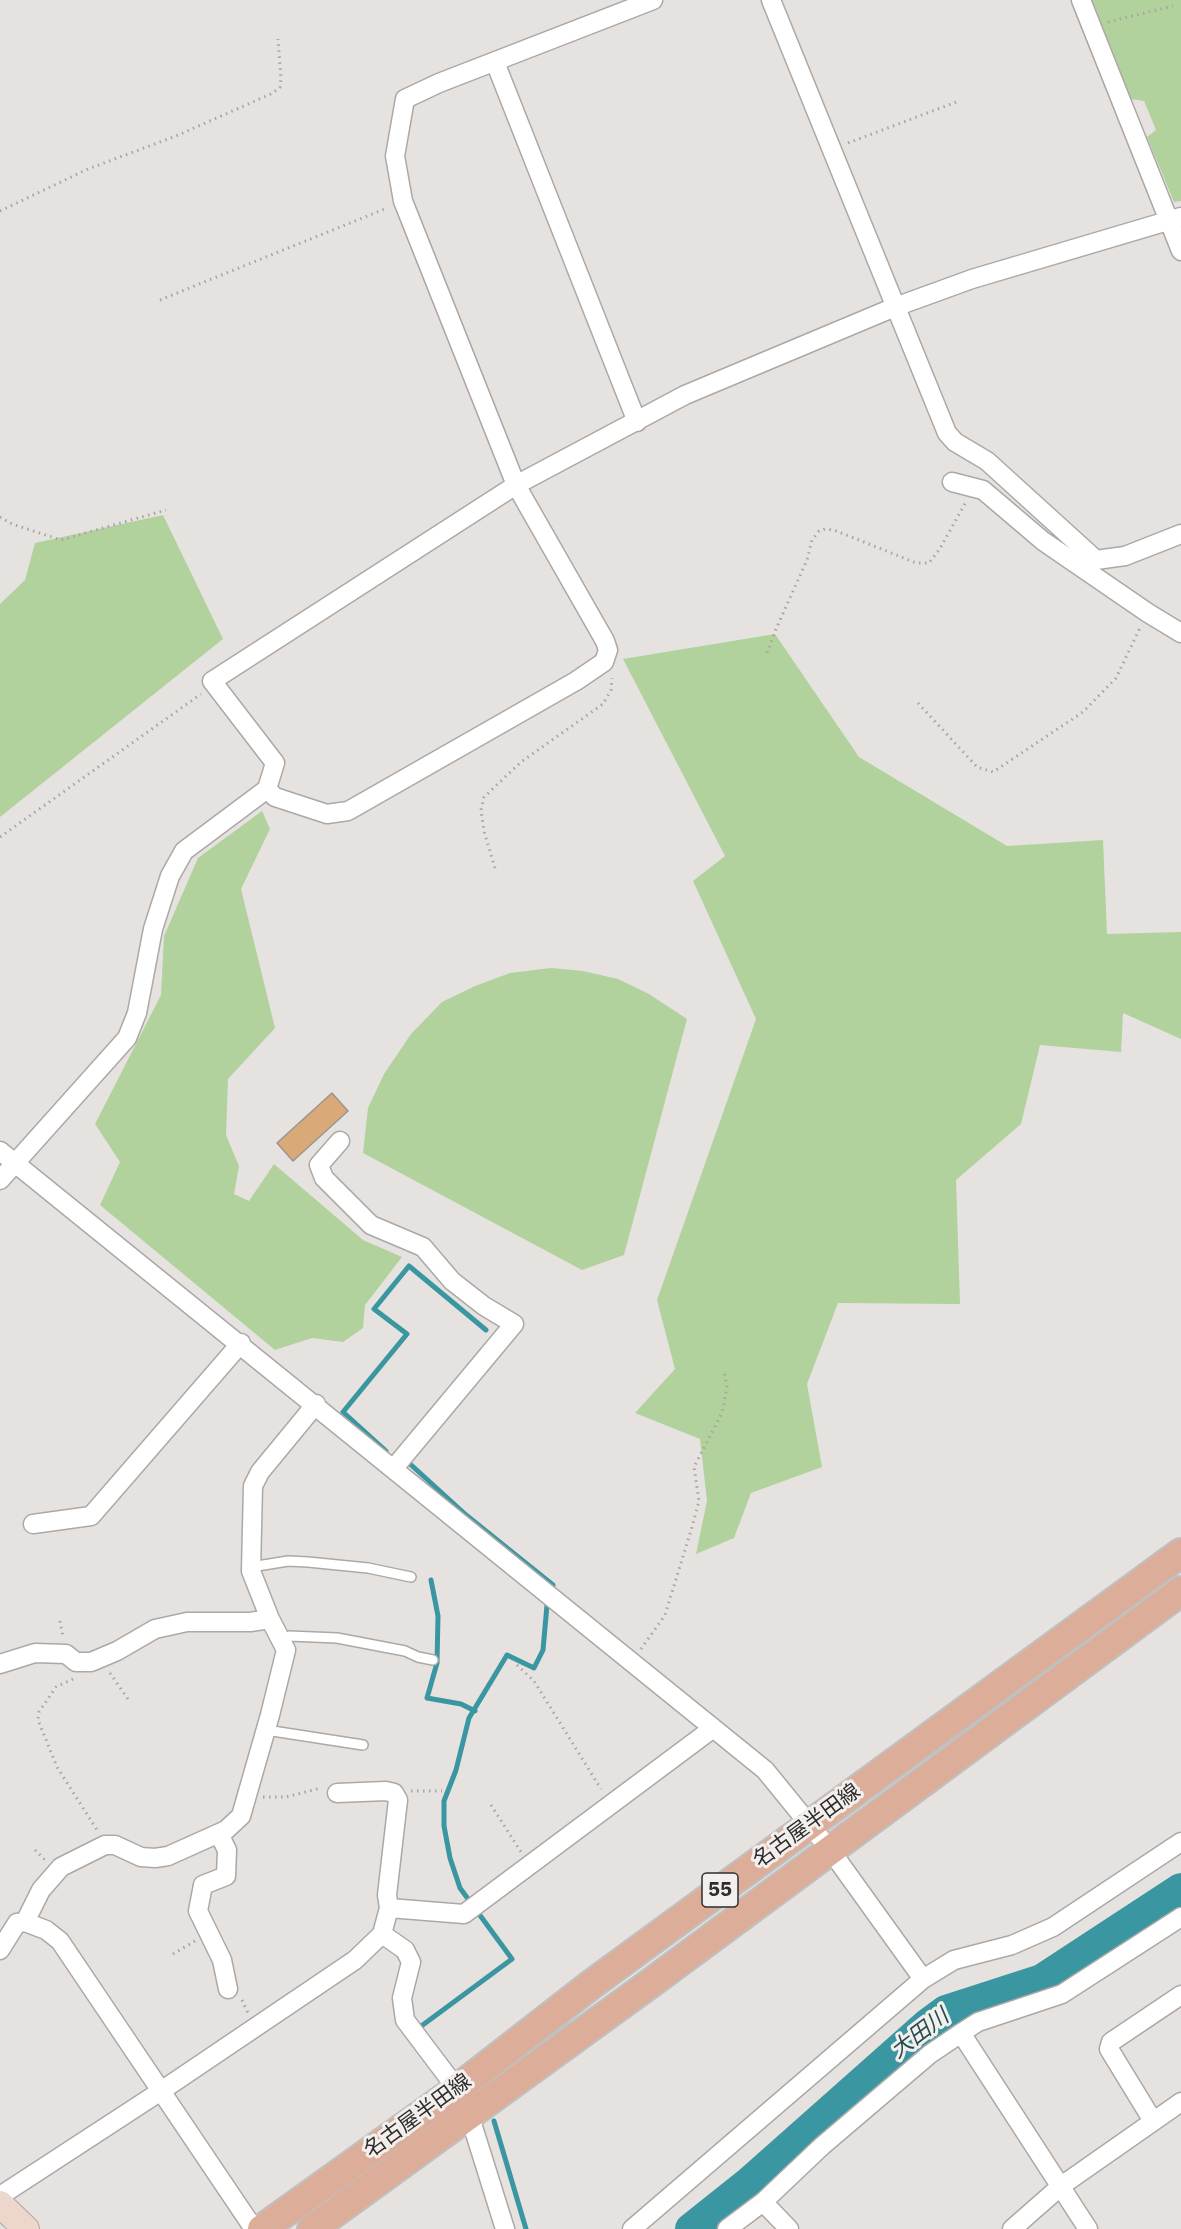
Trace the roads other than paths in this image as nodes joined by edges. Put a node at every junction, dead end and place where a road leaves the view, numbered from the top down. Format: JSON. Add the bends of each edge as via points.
{"nodes":[{"id":1,"x":653,"y":0,"type":"edge"},
{"id":2,"x":771,"y":0,"type":"edge"},
{"id":3,"x":1081,"y":0,"type":"edge"},
{"id":4,"x":495,"y":62,"type":"junction"},
{"id":5,"x":1175,"y":218,"type":"edge"},
{"id":6,"x":1181,"y":252,"type":"edge"},
{"id":7,"x":895,"y":307,"type":"junction"},
{"id":8,"x":637,"y":422,"type":"junction"},
{"id":9,"x":952,"y":482,"type":"dead end"},
{"id":10,"x":516,"y":485,"type":"junction"},
{"id":11,"x":1181,"y":534,"type":"edge"},
{"id":12,"x":1181,"y":633,"type":"edge"},
{"id":13,"x":267,"y":789,"type":"junction"},
{"id":14,"x":340,"y":1141,"type":"dead end"},
{"id":15,"x":7,"y":1157,"type":"edge"},
{"id":16,"x":0,"y":1180,"type":"edge"},
{"id":17,"x":241,"y":1343,"type":"junction"},
{"id":18,"x":316,"y":1404,"type":"junction"},
{"id":19,"x":394,"y":1468,"type":"junction"},
{"id":20,"x":33,"y":1524,"type":"dead end"},
{"id":21,"x":1181,"y":1553,"type":"edge"},
{"id":22,"x":251,"y":1567,"type":"junction"},
{"id":23,"x":411,"y":1577,"type":"dead end"},
{"id":24,"x":1181,"y":1591,"type":"edge"},
{"id":25,"x":270,"y":1618,"type":"junction"},
{"id":26,"x":281,"y":1640,"type":"junction"},
{"id":27,"x":433,"y":1660,"type":"dead end"},
{"id":28,"x":0,"y":1664,"type":"edge"},
{"id":29,"x":712,"y":1729,"type":"junction"},
{"id":30,"x":266,"y":1730,"type":"junction"},
{"id":31,"x":363,"y":1745,"type":"dead end"},
{"id":32,"x":338,"y":1793,"type":"road end"},
{"id":33,"x":809,"y":1825,"type":"junction"},
{"id":34,"x":219,"y":1834,"type":"junction"},
{"id":35,"x":1181,"y":1842,"type":"edge"},
{"id":36,"x":831,"y":1851,"type":"junction"},
{"id":37,"x":389,"y":1908,"type":"junction"},
{"id":38,"x":25,"y":1922,"type":"junction"},
{"id":39,"x":1179,"y":1922,"type":"edge"},
{"id":40,"x":382,"y":1934,"type":"junction"},
{"id":41,"x":0,"y":1950,"type":"edge"},
{"id":42,"x":923,"y":1979,"type":"junction"},
{"id":43,"x":228,"y":1989,"type":"road end"},
{"id":44,"x":1181,"y":1995,"type":"edge"},
{"id":45,"x":961,"y":2033,"type":"junction"},
{"id":46,"x":457,"y":2089,"type":"junction"},
{"id":47,"x":161,"y":2091,"type":"junction"},
{"id":48,"x":1181,"y":2102,"type":"edge"},
{"id":49,"x":469,"y":2114,"type":"junction"},
{"id":50,"x":1153,"y":2121,"type":"junction"},
{"id":51,"x":1061,"y":2186,"type":"junction"},
{"id":52,"x":0,"y":2196,"type":"edge"},
{"id":53,"x":763,"y":2202,"type":"junction"},
{"id":54,"x":0,"y":2204,"type":"edge"},
{"id":55,"x":26,"y":2229,"type":"edge"},
{"id":56,"x":255,"y":2229,"type":"edge"},
{"id":57,"x":262,"y":2229,"type":"edge"},
{"id":58,"x":312,"y":2229,"type":"edge"},
{"id":59,"x":505,"y":2229,"type":"edge"},
{"id":60,"x":632,"y":2229,"type":"edge"},
{"id":61,"x":727,"y":2229,"type":"edge"},
{"id":62,"x":789,"y":2229,"type":"edge"},
{"id":63,"x":1012,"y":2229,"type":"edge"},
{"id":64,"x":1088,"y":2229,"type":"edge"}],
"edges":[{"from":1,"to":4,"type":"street"},
{"from":2,"to":7,"type":"street"},
{"from":3,"to":5,"type":"street"},
{"from":4,"to":8,"type":"street"},
{"from":4,"to":10,"type":"street","via":[[405,99],[395,156],[403,201]]},
{"from":5,"to":6,"type":"street"},
{"from":5,"to":7,"type":"street","via":[[972,279]]},
{"from":7,"to":8,"type":"street","via":[[685,395]]},
{"from":7,"to":11,"type":"street","via":[[947,433],[987,461],[1096,560],[1125,556]]},
{"from":8,"to":10,"type":"street"},
{"from":9,"to":12,"type":"street","via":[[983,490],[1043,541]]},
{"from":10,"to":13,"type":"street","via":[[212,681],[275,763]]},
{"from":10,"to":13,"type":"street","via":[[605,641],[608,650],[604,662],[348,812],[327,814],[275,797]]},
{"from":13,"to":15,"type":"street","via":[[184,851],[170,876],[153,929],[127,1038]]},
{"from":14,"to":19,"type":"street","via":[[318,1166],[324,1178],[371,1224],[423,1247],[452,1281],[514,1323]]},
{"from":15,"to":16,"type":"street"},
{"from":15,"to":17,"type":"street"},
{"from":17,"to":18,"type":"street"},
{"from":17,"to":20,"type":"street","via":[[92,1516]]},
{"from":18,"to":19,"type":"street"},
{"from":18,"to":22,"type":"street","via":[[253,1486]]},
{"from":19,"to":29,"type":"street"},
{"from":21,"to":33,"type":"main road","name":"名古屋半田線","number":"55"},
{"from":22,"to":23,"type":"lane","via":[[308,1562]]},
{"from":22,"to":25,"type":"street"},
{"from":24,"to":36,"type":"main road","name":"名古屋半田線","number":"55"},
{"from":25,"to":26,"type":"street"},
{"from":25,"to":28,"type":"street","via":[[172,1624],[140,1635],[96,1661],[76,1662],[66,1654],[35,1653]]},
{"from":26,"to":27,"type":"lane","via":[[289,1636],[337,1638]]},
{"from":26,"to":30,"type":"street","via":[[286,1650]]},
{"from":29,"to":33,"type":"street","via":[[765,1770]]},
{"from":29,"to":37,"type":"street","via":[[464,1914]]},
{"from":30,"to":31,"type":"lane"},
{"from":30,"to":34,"type":"street","via":[[241,1816]]},
{"from":32,"to":37,"type":"street","via":[[386,1791],[398,1800],[387,1895]]},
{"from":33,"to":36,"type":"street"},
{"from":33,"to":46,"type":"main road","name":"名古屋半田線","number":"55"},
{"from":34,"to":38,"type":"street","via":[[155,1858],[105,1845],[61,1867],[41,1890]]},
{"from":34,"to":43,"type":"street","via":[[227,1850],[226,1876],[202,1885],[198,1911],[222,1960]]},
{"from":35,"to":42,"type":"street","via":[[1053,1927],[1011,1945],[954,1960]]},
{"from":36,"to":42,"type":"street"},
{"from":36,"to":49,"type":"main road","name":"名古屋半田線","number":"55"},
{"from":37,"to":40,"type":"street"},
{"from":38,"to":41,"type":"street","via":[[17,1923]]},
{"from":38,"to":47,"type":"street","via":[[60,1941]]},
{"from":39,"to":45,"type":"street","via":[[1062,1994],[978,2022]]},
{"from":40,"to":46,"type":"street","via":[[410,1956],[402,1998],[405,2020]]},
{"from":40,"to":47,"type":"street","via":[[368,1950]]},
{"from":42,"to":60,"type":"street"},
{"from":44,"to":50,"type":"street","via":[[1111,2042],[1109,2049]]},
{"from":45,"to":51,"type":"street"},
{"from":45,"to":53,"type":"street","via":[[930,2054],[822,2146]]},
{"from":46,"to":57,"type":"main road","name":"名古屋半田線","number":"55"},
{"from":47,"to":52,"type":"street"},
{"from":47,"to":56,"type":"street"},
{"from":48,"to":50,"type":"street"},
{"from":49,"to":58,"type":"main road","name":"名古屋半田線","number":"55"},
{"from":49,"to":59,"type":"street"},
{"from":50,"to":51,"type":"street"},
{"from":51,"to":63,"type":"street"},
{"from":51,"to":64,"type":"street"},
{"from":53,"to":61,"type":"street"},
{"from":53,"to":62,"type":"street"},
{"from":54,"to":55,"type":"street"}]}
